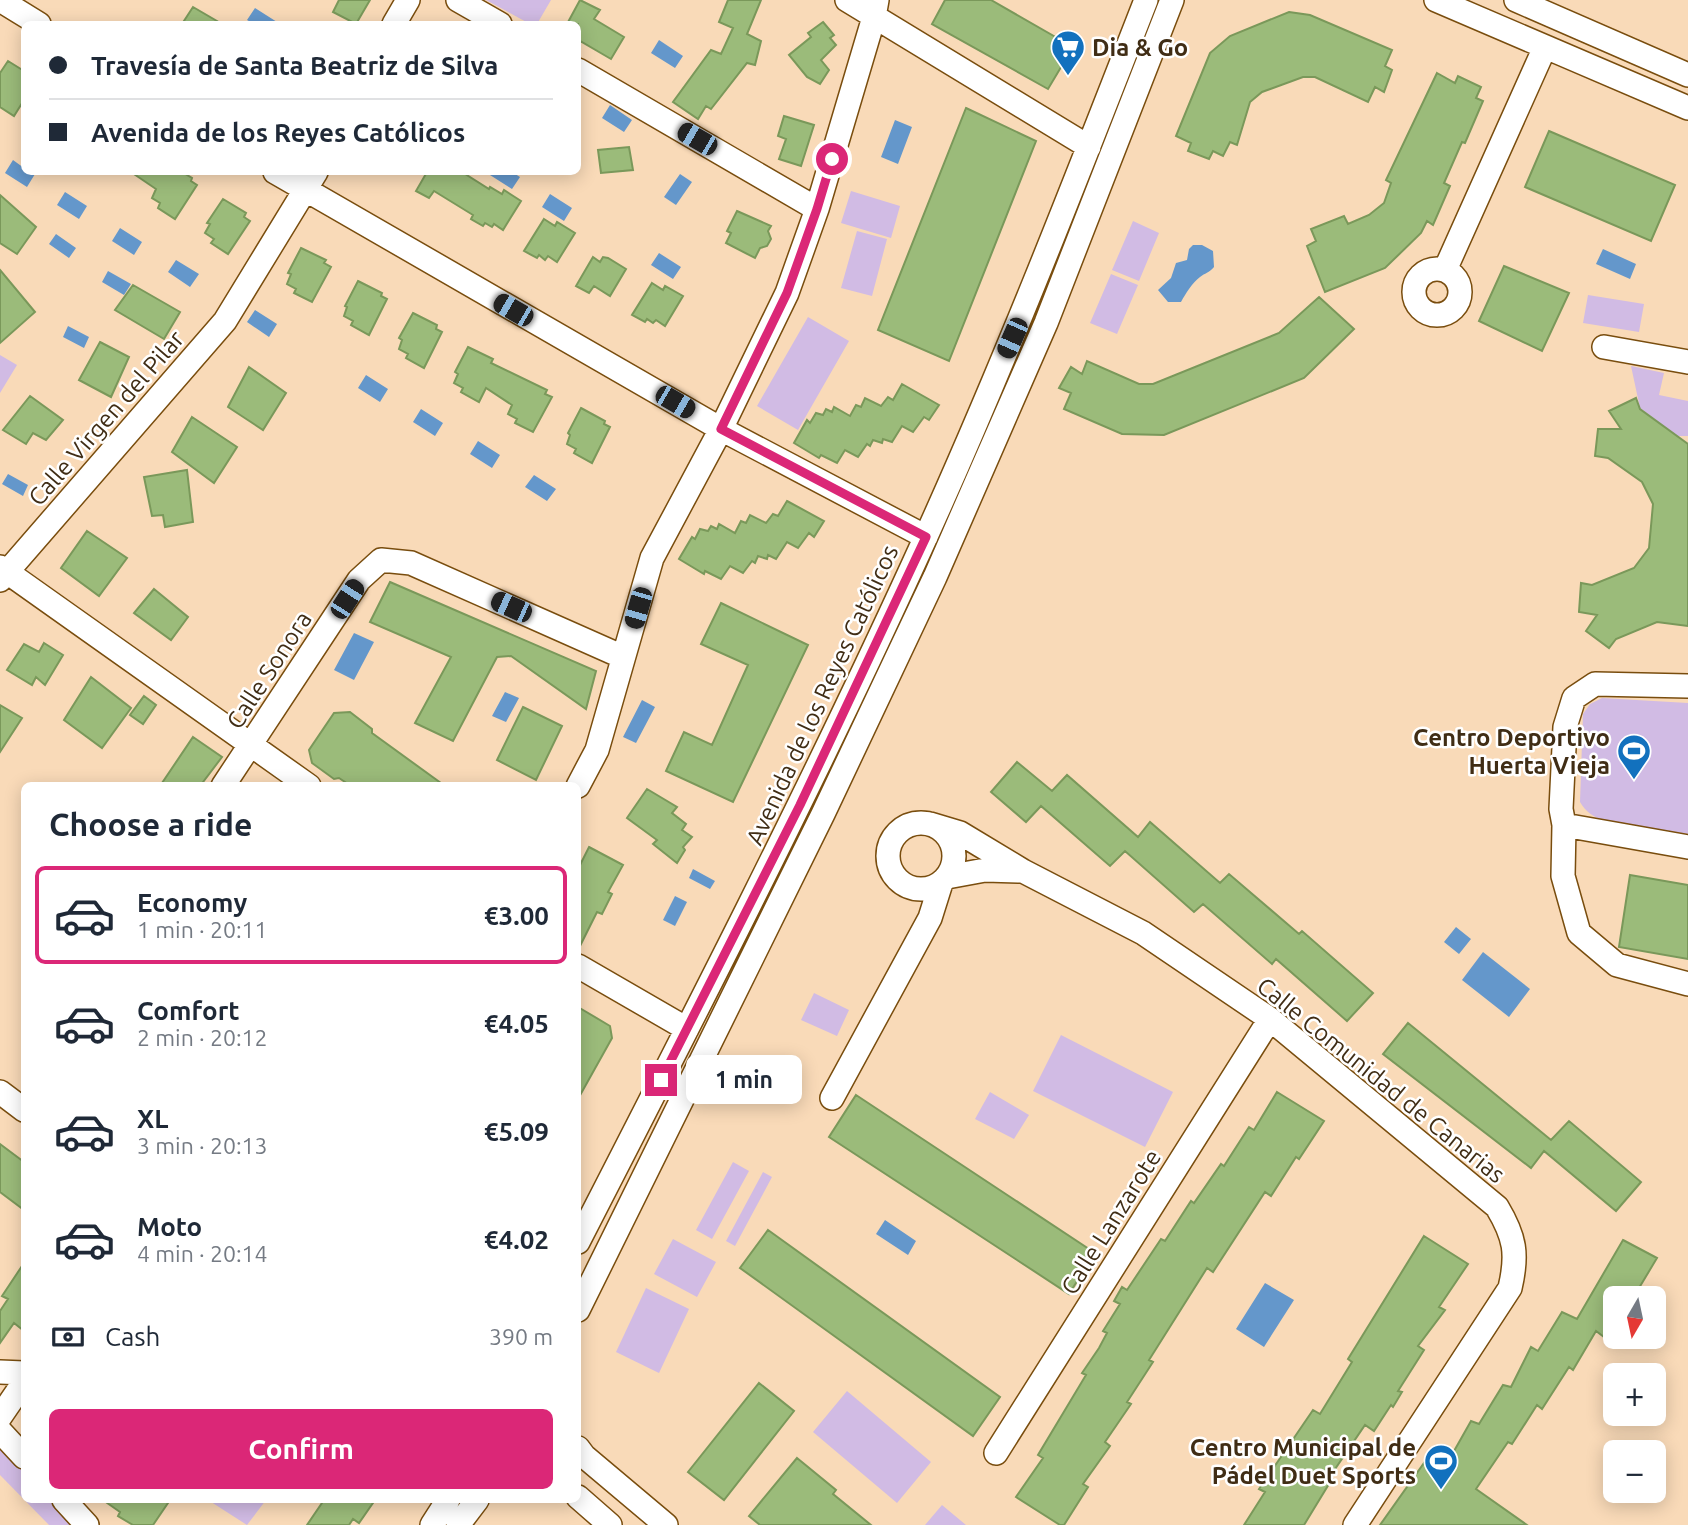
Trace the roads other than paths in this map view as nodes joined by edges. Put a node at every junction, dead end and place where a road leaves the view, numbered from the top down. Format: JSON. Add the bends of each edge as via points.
{"nodes":[{"id":1,"x":0,"y":0,"type":"edge"},
{"id":2,"x":408,"y":0,"type":"edge"},
{"id":3,"x":458,"y":0,"type":"edge"},
{"id":4,"x":847,"y":0,"type":"edge"},
{"id":5,"x":1146,"y":0,"type":"edge"},
{"id":6,"x":1172,"y":0,"type":"edge"},
{"id":7,"x":1436,"y":0,"type":"edge"},
{"id":8,"x":1516,"y":0,"type":"edge"},
{"id":9,"x":876,"y":9,"type":"edge"},
{"id":10,"x":34,"y":21,"type":"edge"},
{"id":11,"x":396,"y":21,"type":"edge"},
{"id":12,"x":495,"y":21,"type":"edge"},
{"id":13,"x":1545,"y":47,"type":"junction"},
{"id":14,"x":581,"y":72,"type":"edge"},
{"id":15,"x":1688,"y":75,"type":"edge"},
{"id":16,"x":1688,"y":107,"type":"edge"},
{"id":17,"x":1089,"y":147,"type":"junction"},
{"id":18,"x":287,"y":175,"type":"edge"},
{"id":19,"x":310,"y":181,"type":"edge"},
{"id":20,"x":817,"y":209,"type":"junction"},
{"id":21,"x":1445,"y":270,"type":"dead end"},
{"id":22,"x":1604,"y":347,"type":"dead end"},
{"id":23,"x":1688,"y":362,"type":"edge"},
{"id":24,"x":721,"y":429,"type":"junction"},
{"id":25,"x":926,"y":537,"type":"junction"},
{"id":26,"x":3,"y":573,"type":"edge"},
{"id":27,"x":623,"y":657,"type":"junction"},
{"id":28,"x":1688,"y":686,"type":"edge"},
{"id":29,"x":251,"y":745,"type":"junction"},
{"id":30,"x":225,"y":782,"type":"edge"},
{"id":31,"x":303,"y":782,"type":"edge"},
{"id":32,"x":580,"y":782,"type":"edge"},
{"id":33,"x":930,"y":824,"type":"junction"},
{"id":34,"x":1564,"y":825,"type":"junction"},
{"id":35,"x":1688,"y":846,"type":"edge"},
{"id":36,"x":1023,"y":871,"type":"junction"},
{"id":37,"x":944,"y":880,"type":"junction"},
{"id":38,"x":915,"y":889,"type":"junction"},
{"id":39,"x":930,"y":918,"type":"junction"},
{"id":40,"x":581,"y":968,"type":"edge"},
{"id":41,"x":1688,"y":984,"type":"edge"},
{"id":42,"x":1270,"y":1019,"type":"junction"},
{"id":43,"x":687,"y":1029,"type":"junction"},
{"id":44,"x":0,"y":1092,"type":"edge"},
{"id":45,"x":832,"y":1098,"type":"dead end"},
{"id":46,"x":21,"y":1108,"type":"edge"},
{"id":47,"x":581,"y":1236,"type":"edge"},
{"id":48,"x":581,"y":1304,"type":"edge"},
{"id":49,"x":0,"y":1372,"type":"edge"},
{"id":50,"x":21,"y":1373,"type":"edge"},
{"id":51,"x":21,"y":1386,"type":"edge"},
{"id":52,"x":0,"y":1417,"type":"edge"},
{"id":53,"x":0,"y":1431,"type":"edge"},
{"id":54,"x":581,"y":1452,"type":"edge"},
{"id":55,"x":996,"y":1453,"type":"dead end"},
{"id":56,"x":21,"y":1454,"type":"edge"},
{"id":57,"x":581,"y":1500,"type":"edge"},
{"id":58,"x":67,"y":1503,"type":"edge"},
{"id":59,"x":446,"y":1503,"type":"edge"},
{"id":60,"x":475,"y":1503,"type":"edge"},
{"id":61,"x":87,"y":1525,"type":"edge"},
{"id":62,"x":432,"y":1525,"type":"edge"},
{"id":63,"x":458,"y":1525,"type":"edge"},
{"id":64,"x":610,"y":1525,"type":"edge"},
{"id":65,"x":666,"y":1525,"type":"edge"},
{"id":66,"x":1355,"y":1525,"type":"edge"}],
"edges":[{"from":1,"to":10,"type":"street"},
{"from":2,"to":11,"type":"street"},
{"from":3,"to":12,"type":"street"},
{"from":4,"to":9,"type":"street"},
{"from":5,"to":17,"type":"street","name":"Avenida de los Reyes Católicos"},
{"from":6,"to":48,"type":"street","name":"Avenida de los Reyes Católicos","via":[[1046,323],[940,567]]},
{"from":7,"to":13,"type":"street"},
{"from":8,"to":15,"type":"street"},
{"from":9,"to":17,"type":"street"},
{"from":9,"to":20,"type":"street"},
{"from":13,"to":16,"type":"street"},
{"from":13,"to":21,"type":"street"},
{"from":14,"to":20,"type":"street"},
{"from":17,"to":25,"type":"street","name":"Avenida de los Reyes Católicos"},
{"from":18,"to":19,"type":"street"},
{"from":19,"to":24,"type":"street"},
{"from":19,"to":26,"type":"street","name":"Calle Virgen del Pilar","via":[[225,321]]},
{"from":20,"to":24,"type":"street","via":[[787,293]]},
{"from":22,"to":23,"type":"street"},
{"from":24,"to":25,"type":"street"},
{"from":24,"to":27,"type":"street","via":[[652,558]]},
{"from":25,"to":43,"type":"street","name":"Avenida de los Reyes Católicos","via":[[800,805]]},
{"from":26,"to":29,"type":"street"},
{"from":27,"to":29,"type":"street","name":"Calle Sonora","via":[[411,563],[381,560],[359,580]]},
{"from":27,"to":32,"type":"street","via":[[597,750]]},
{"from":28,"to":34,"type":"street","via":[[1595,684],[1574,698],[1565,727]]},
{"from":29,"to":30,"type":"street","name":"Calle Sonora"},
{"from":29,"to":31,"type":"street"},
{"from":33,"to":36,"type":"street","name":"Calle Comunidad de Canarias","via":[[960,833]]},
{"from":33,"to":37,"type":"street","via":[[951,842],[954,862]]},
{"from":33,"to":38,"type":"street","via":[[902,829],[887,853],[892,873]]},
{"from":34,"to":35,"type":"street"},
{"from":34,"to":41,"type":"street","via":[[1563,876],[1579,933],[1617,965]]},
{"from":36,"to":37,"type":"street","name":"Calle Comunidad de Canarias","via":[[985,870]]},
{"from":36,"to":42,"type":"street","name":"Calle Comunidad de Canarias","via":[[1143,933]]},
{"from":37,"to":38,"type":"street"},
{"from":37,"to":39,"type":"street"},
{"from":38,"to":39,"type":"street"},
{"from":39,"to":45,"type":"street"},
{"from":40,"to":43,"type":"street"},
{"from":42,"to":55,"type":"street","name":"Calle Lanzarote"},
{"from":42,"to":66,"type":"street","name":"Calle Comunidad de Canarias","via":[[1497,1207],[1515,1247],[1510,1288]]},
{"from":43,"to":47,"type":"street","name":"Avenida de los Reyes Católicos"},
{"from":44,"to":46,"type":"street"},
{"from":49,"to":50,"type":"street"},
{"from":51,"to":52,"type":"street"},
{"from":53,"to":56,"type":"street"},
{"from":54,"to":65,"type":"street"},
{"from":57,"to":64,"type":"street"},
{"from":58,"to":61,"type":"street"},
{"from":59,"to":62,"type":"street"},
{"from":60,"to":63,"type":"street"}]}
